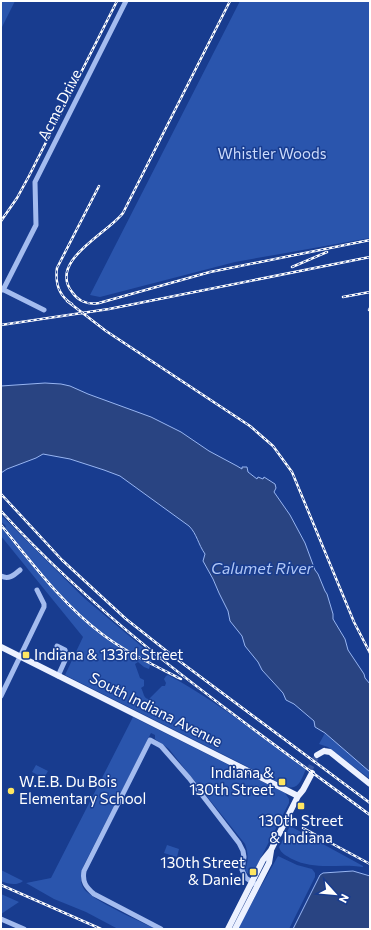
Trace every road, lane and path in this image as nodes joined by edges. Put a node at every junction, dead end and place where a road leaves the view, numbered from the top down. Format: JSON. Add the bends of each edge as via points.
{"nodes":[{"id":1,"x":126,"y":1,"type":"edge"},
{"id":2,"x":2,"y":289,"type":"edge"},
{"id":3,"x":44,"y":310,"type":"dead end"},
{"id":4,"x":20,"y":570,"type":"dead end"},
{"id":5,"x":1,"y":576,"type":"edge"},
{"id":6,"x":37,"y":590,"type":"dead end"},
{"id":7,"x":57,"y":646,"type":"dead end"},
{"id":8,"x":1,"y":647,"type":"edge"},
{"id":9,"x":20,"y":657,"type":"junction"},
{"id":10,"x":58,"y":676,"type":"junction"},
{"id":11,"x":1,"y":696,"type":"edge"},
{"id":12,"x":319,"y":756,"type":"dead end"},
{"id":13,"x":311,"y":772,"type":"tunnel mouth"},
{"id":14,"x":370,"y":784,"type":"edge"},
{"id":15,"x":298,"y":796,"type":"junction"},
{"id":16,"x":255,"y":884,"type":"junction"},
{"id":17,"x":1,"y":919,"type":"edge"},
{"id":18,"x":24,"y":929,"type":"edge"},
{"id":19,"x":161,"y":929,"type":"edge"},
{"id":20,"x":228,"y":929,"type":"edge"},
{"id":21,"x":235,"y":929,"type":"edge"}],
"edges":[{"from":1,"to":2,"type":"street","name":"Acme Drive","via":[[35,182],[36,225]]},
{"from":2,"to":3,"type":"street"},
{"from":4,"to":5,"type":"street","via":[[9,578]]},
{"from":6,"to":9,"type":"street","via":[[44,607]]},
{"from":7,"to":10,"type":"street","via":[[65,650],[67,656]]},
{"from":8,"to":9,"type":"main road","name":"South Indiana Avenue"},
{"from":9,"to":10,"type":"main road","name":"South Indiana Avenue"},
{"from":9,"to":11,"type":"street"},
{"from":10,"to":15,"type":"main road","name":"South Indiana Avenue"},
{"from":12,"to":14,"type":"main road","via":[[324,751],[330,752]]},
{"from":13,"to":15,"type":"main road"},
{"from":15,"to":16,"type":"main road","via":[[271,850],[263,860]]},
{"from":16,"to":19,"type":"street","via":[[246,878],[242,870],[244,857],[239,843],[161,746],[150,740],[84,871],[84,882],[94,894]]},
{"from":16,"to":20,"type":"main road"},
{"from":16,"to":21,"type":"main road"},
{"from":17,"to":18,"type":"street"}]}
